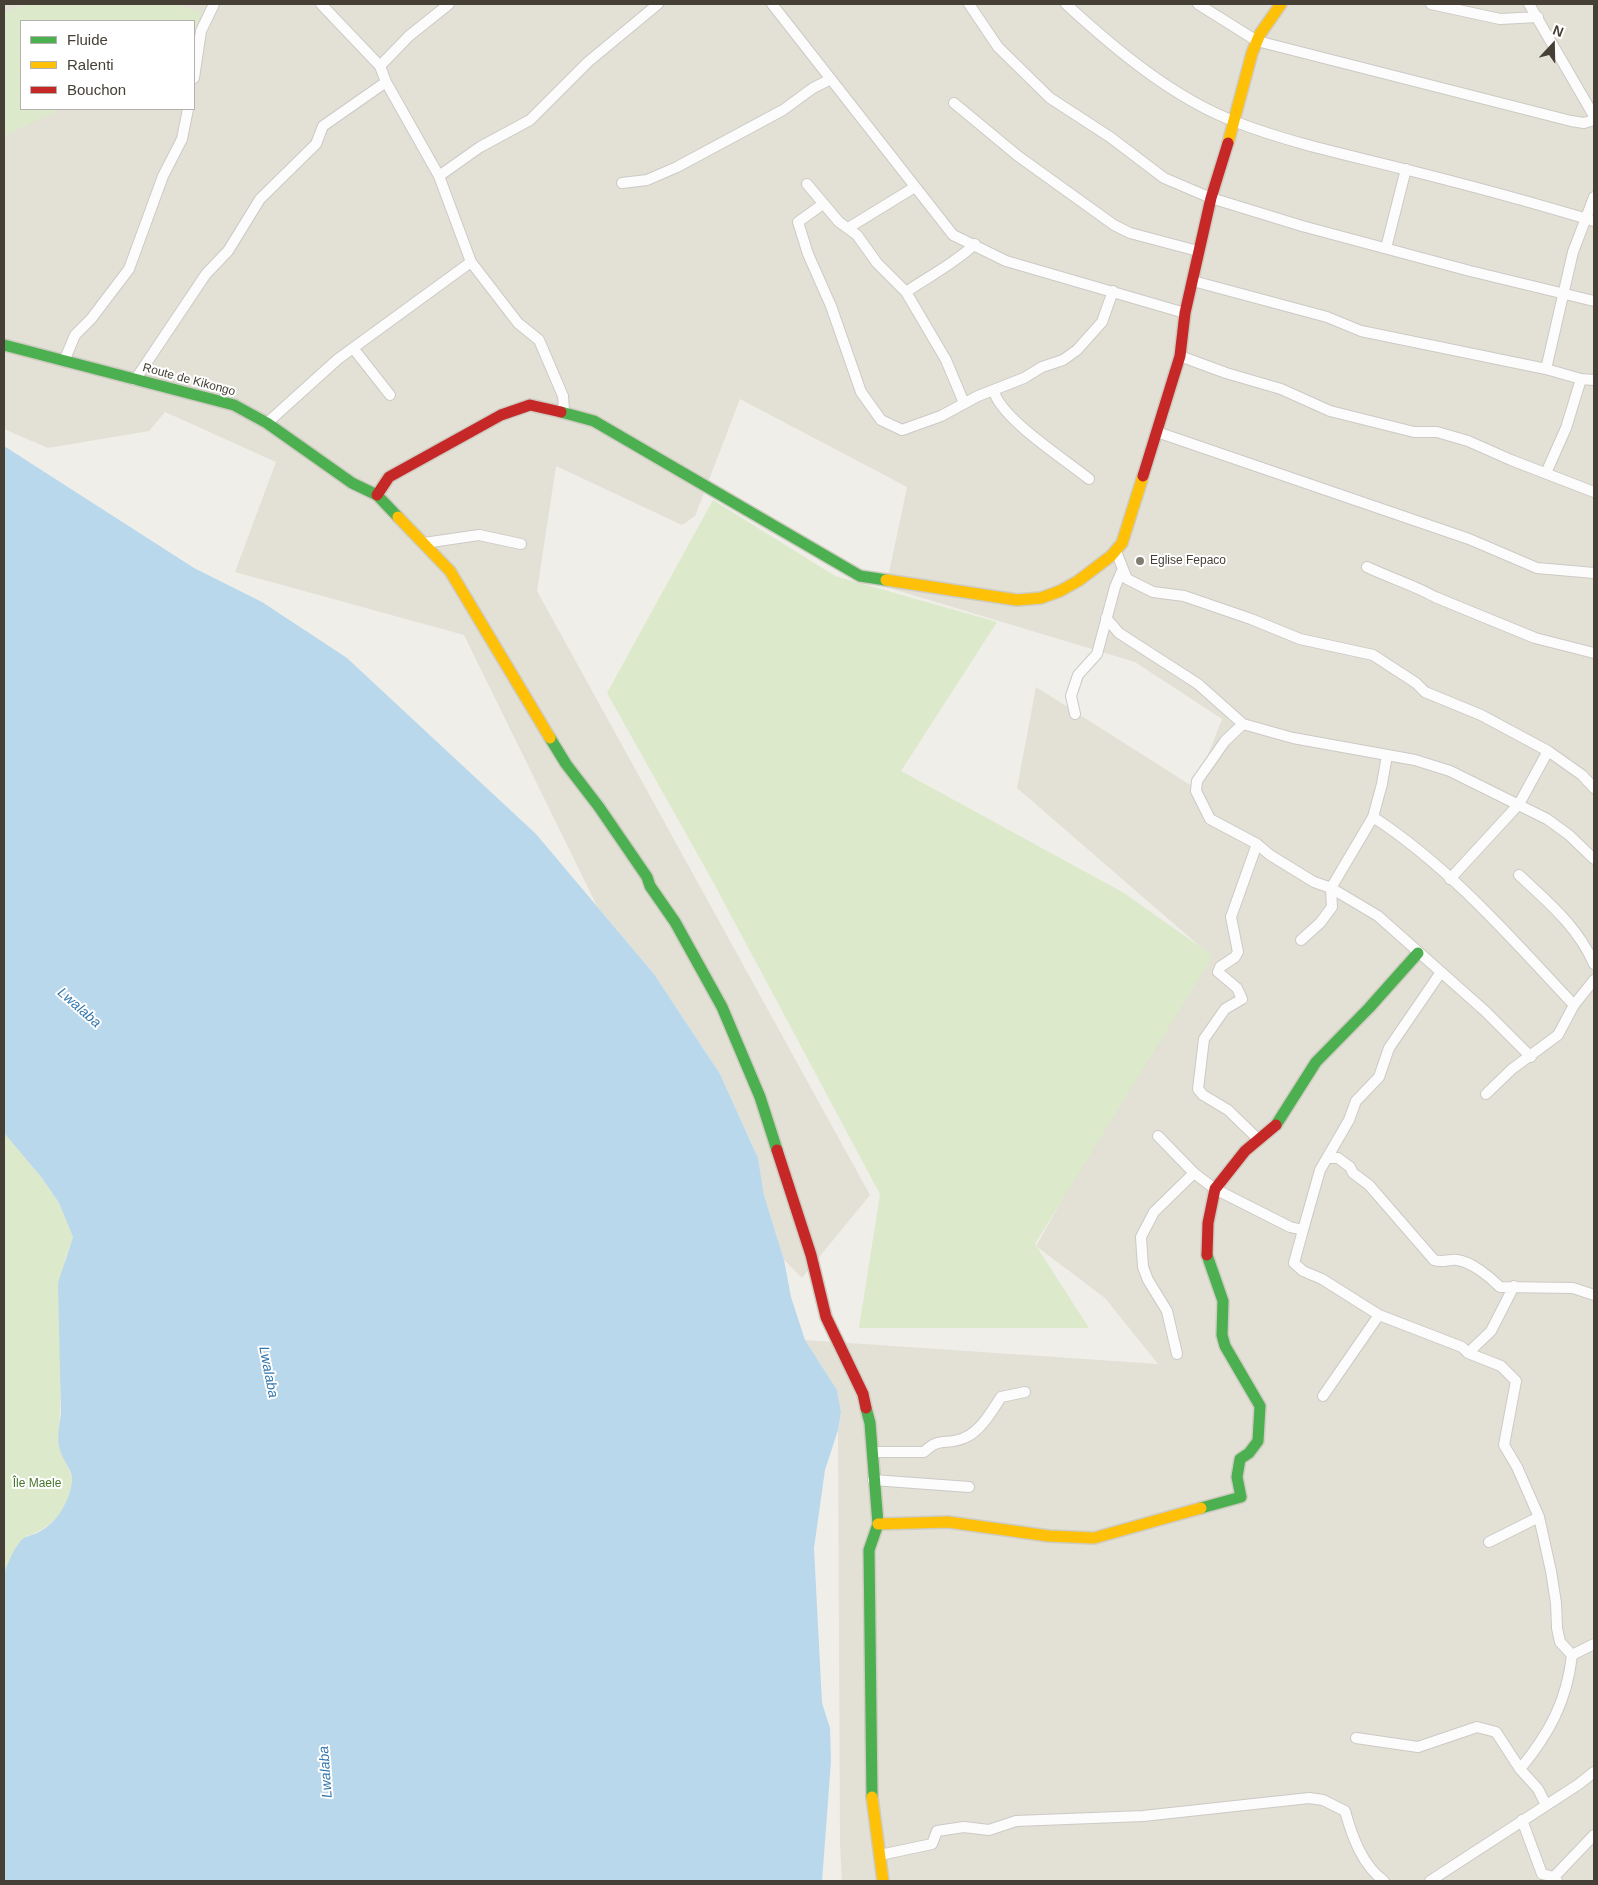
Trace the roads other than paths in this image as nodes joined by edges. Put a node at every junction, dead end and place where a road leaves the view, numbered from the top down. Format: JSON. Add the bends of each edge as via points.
{"nodes":[{"id":1,"x":214,"y":4,"type":"edge"},
{"id":2,"x":321,"y":4,"type":"edge"},
{"id":3,"x":448,"y":4,"type":"edge"},
{"id":4,"x":658,"y":4,"type":"edge"},
{"id":5,"x":772,"y":4,"type":"edge"},
{"id":6,"x":969,"y":4,"type":"edge"},
{"id":7,"x":1066,"y":4,"type":"edge"},
{"id":8,"x":1198,"y":4,"type":"edge"},
{"id":9,"x":1281,"y":4,"type":"edge"},
{"id":10,"x":1431,"y":4,"type":"edge"},
{"id":11,"x":1529,"y":4,"type":"edge"},
{"id":12,"x":1538,"y":17,"type":"junction"},
{"id":13,"x":1257,"y":41,"type":"junction"},
{"id":14,"x":380,"y":66,"type":"junction"},
{"id":15,"x":195,"y":71,"type":"edge"},
{"id":16,"x":831,"y":79,"type":"junction"},
{"id":17,"x":386,"y":82,"type":"junction"},
{"id":18,"x":954,"y":103,"type":"dead end"},
{"id":19,"x":188,"y":110,"type":"edge"},
{"id":20,"x":1594,"y":116,"type":"edge"},
{"id":21,"x":1594,"y":120,"type":"edge"},
{"id":22,"x":1235,"y":122,"type":"junction"},
{"id":23,"x":1406,"y":169,"type":"junction"},
{"id":24,"x":439,"y":176,"type":"junction"},
{"id":25,"x":622,"y":183,"type":"dead end"},
{"id":26,"x":807,"y":184,"type":"dead end"},
{"id":27,"x":915,"y":187,"type":"junction"},
{"id":28,"x":1594,"y":196,"type":"edge"},
{"id":29,"x":1211,"y":198,"type":"junction"},
{"id":30,"x":823,"y":204,"type":"junction"},
{"id":31,"x":1590,"y":220,"type":"edge"},
{"id":32,"x":848,"y":228,"type":"junction"},
{"id":33,"x":975,"y":244,"type":"junction"},
{"id":34,"x":1386,"y":248,"type":"junction"},
{"id":35,"x":1198,"y":251,"type":"junction"},
{"id":36,"x":471,"y":262,"type":"junction"},
{"id":37,"x":1193,"y":281,"type":"junction"},
{"id":38,"x":1113,"y":291,"type":"junction"},
{"id":39,"x":906,"y":292,"type":"junction"},
{"id":40,"x":1565,"y":294,"type":"junction"},
{"id":41,"x":1594,"y":301,"type":"edge"},
{"id":42,"x":1185,"y":313,"type":"junction"},
{"id":43,"x":4,"y":344,"type":"edge"},
{"id":44,"x":353,"y":348,"type":"junction"},
{"id":45,"x":1180,"y":356,"type":"junction"},
{"id":46,"x":65,"y":359,"type":"junction"},
{"id":47,"x":1546,"y":369,"type":"junction"},
{"id":48,"x":1581,"y":379,"type":"junction"},
{"id":49,"x":135,"y":380,"type":"junction"},
{"id":50,"x":1594,"y":380,"type":"edge"},
{"id":51,"x":994,"y":391,"type":"junction"},
{"id":52,"x":390,"y":396,"type":"dead end"},
{"id":53,"x":964,"y":403,"type":"junction"},
{"id":54,"x":564,"y":411,"type":"junction"},
{"id":55,"x":267,"y":423,"type":"junction"},
{"id":56,"x":1157,"y":432,"type":"junction"},
{"id":57,"x":1546,"y":474,"type":"junction"},
{"id":58,"x":1089,"y":479,"type":"dead end"},
{"id":59,"x":1594,"y":492,"type":"edge"},
{"id":60,"x":377,"y":495,"type":"junction"},
{"id":61,"x":424,"y":543,"type":"junction"},
{"id":62,"x":521,"y":544,"type":"dead end"},
{"id":63,"x":1117,"y":554,"type":"junction"},
{"id":64,"x":1367,"y":567,"type":"dead end"},
{"id":65,"x":1122,"y":571,"type":"junction"},
{"id":66,"x":1594,"y":573,"type":"edge"},
{"id":67,"x":1106,"y":618,"type":"junction"},
{"id":68,"x":1594,"y":653,"type":"edge"},
{"id":69,"x":1075,"y":714,"type":"dead end"},
{"id":70,"x":1243,"y":724,"type":"junction"},
{"id":71,"x":1548,"y":751,"type":"junction"},
{"id":72,"x":1386,"y":755,"type":"junction"},
{"id":73,"x":1594,"y":788,"type":"edge"},
{"id":74,"x":1519,"y":804,"type":"junction"},
{"id":75,"x":1373,"y":817,"type":"junction"},
{"id":76,"x":1257,"y":844,"type":"junction"},
{"id":77,"x":1594,"y":859,"type":"edge"},
{"id":78,"x":1519,"y":875,"type":"dead end"},
{"id":79,"x":1450,"y":878,"type":"junction"},
{"id":80,"x":1331,"y":888,"type":"junction"},
{"id":81,"x":1301,"y":940,"type":"dead end"},
{"id":82,"x":1418,"y":953,"type":"junction"},
{"id":83,"x":1594,"y":964,"type":"edge"},
{"id":84,"x":1441,"y":972,"type":"junction"},
{"id":85,"x":1594,"y":980,"type":"edge"},
{"id":86,"x":1574,"y":1005,"type":"junction"},
{"id":87,"x":1531,"y":1057,"type":"junction"},
{"id":88,"x":1486,"y":1094,"type":"dead end"},
{"id":89,"x":1158,"y":1136,"type":"dead end"},
{"id":90,"x":1258,"y":1139,"type":"junction"},
{"id":91,"x":1329,"y":1158,"type":"junction"},
{"id":92,"x":1194,"y":1173,"type":"junction"},
{"id":93,"x":1214,"y":1189,"type":"junction"},
{"id":94,"x":1303,"y":1230,"type":"junction"},
{"id":95,"x":1514,"y":1286,"type":"junction"},
{"id":96,"x":1594,"y":1295,"type":"edge"},
{"id":97,"x":1379,"y":1315,"type":"junction"},
{"id":98,"x":1468,"y":1353,"type":"junction"},
{"id":99,"x":1177,"y":1354,"type":"dead end"},
{"id":100,"x":1025,"y":1392,"type":"dead end"},
{"id":101,"x":1323,"y":1396,"type":"dead end"},
{"id":102,"x":874,"y":1452,"type":"junction"},
{"id":103,"x":873,"y":1480,"type":"junction"},
{"id":104,"x":969,"y":1487,"type":"dead end"},
{"id":105,"x":1539,"y":1517,"type":"junction"},
{"id":106,"x":878,"y":1524,"type":"junction"},
{"id":107,"x":1489,"y":1542,"type":"dead end"},
{"id":108,"x":1594,"y":1644,"type":"edge"},
{"id":109,"x":1572,"y":1655,"type":"junction"},
{"id":110,"x":1356,"y":1738,"type":"dead end"},
{"id":111,"x":1520,"y":1769,"type":"junction"},
{"id":112,"x":1594,"y":1772,"type":"edge"},
{"id":113,"x":1546,"y":1804,"type":"junction"},
{"id":114,"x":1522,"y":1820,"type":"junction"},
{"id":115,"x":1594,"y":1835,"type":"edge"},
{"id":116,"x":880,"y":1855,"type":"junction"},
{"id":117,"x":1542,"y":1878,"type":"edge"},
{"id":118,"x":1555,"y":1879,"type":"edge"},
{"id":119,"x":883,"y":1881,"type":"edge"},
{"id":120,"x":1384,"y":1881,"type":"edge"},
{"id":121,"x":1430,"y":1881,"type":"edge"}],
"edges":[{"from":1,"to":15,"type":"street","via":[[201,31]]},
{"from":2,"to":14,"type":"street"},
{"from":3,"to":14,"type":"street","via":[[408,36]]},
{"from":4,"to":24,"type":"street","via":[[588,62],[530,120],[480,147]]},
{"from":5,"to":16,"type":"street"},
{"from":6,"to":29,"type":"street","via":[[998,47],[1050,98],[1110,137],[1164,178]]},
{"from":7,"to":22,"type":"street","via":[[1121,53],[1177,92]]},
{"from":8,"to":13,"type":"street"},
{"from":9,"to":13,"type":"street"},
{"from":10,"to":12,"type":"street","via":[[1500,19]]},
{"from":11,"to":12,"type":"street"},
{"from":12,"to":20,"type":"street"},
{"from":13,"to":21,"type":"street","via":[[1571,120],[1584,123]]},
{"from":13,"to":22,"type":"street"},
{"from":14,"to":17,"type":"street"},
{"from":16,"to":25,"type":"street","via":[[783,110],[677,166],[647,180]]},
{"from":16,"to":27,"type":"street"},
{"from":17,"to":24,"type":"street"},
{"from":17,"to":49,"type":"street","via":[[323,126],[316,144],[260,200],[228,251],[206,274]]},
{"from":18,"to":35,"type":"street","via":[[1018,156],[1114,225],[1130,233]]},
{"from":19,"to":46,"type":"street","via":[[182,139],[162,176],[129,269],[75,335]]},
{"from":22,"to":23,"type":"street","via":[[1317,148]]},
{"from":22,"to":29,"type":"street"},
{"from":23,"to":31,"type":"street"},
{"from":23,"to":34,"type":"street"},
{"from":24,"to":36,"type":"street"},
{"from":26,"to":30,"type":"street"},
{"from":27,"to":32,"type":"street"},
{"from":27,"to":33,"type":"street","via":[[953,235]]},
{"from":28,"to":31,"type":"street"},
{"from":29,"to":34,"type":"street"},
{"from":29,"to":35,"type":"street"},
{"from":30,"to":32,"type":"street"},
{"from":30,"to":53,"type":"street","via":[[798,222],[808,254],[832,306],[861,392],[875,415],[902,430],[941,416]]},
{"from":31,"to":40,"type":"street","via":[[1573,252]]},
{"from":32,"to":39,"type":"street"},
{"from":33,"to":38,"type":"street","via":[[1006,261]]},
{"from":33,"to":39,"type":"street","via":[[959,259]]},
{"from":34,"to":40,"type":"street"},
{"from":35,"to":37,"type":"street"},
{"from":36,"to":44,"type":"street"},
{"from":36,"to":54,"type":"street","via":[[518,323],[539,340],[561,389]]},
{"from":37,"to":42,"type":"street"},
{"from":37,"to":47,"type":"street","via":[[1327,317],[1361,331]]},
{"from":38,"to":42,"type":"street"},
{"from":38,"to":51,"type":"street","via":[[1102,322],[1077,350],[1063,360]]},
{"from":39,"to":53,"type":"street","via":[[946,360]]},
{"from":40,"to":41,"type":"street"},
{"from":40,"to":47,"type":"street"},
{"from":42,"to":45,"type":"street"},
{"from":43,"to":46,"type":"street","name":"Route de Kikongo"},
{"from":44,"to":52,"type":"street"},
{"from":44,"to":55,"type":"street"},
{"from":45,"to":56,"type":"street"},
{"from":45,"to":57,"type":"street","via":[[1281,389],[1330,411],[1414,432],[1437,432],[1468,441]]},
{"from":46,"to":49,"type":"street","name":"Route de Kikongo"},
{"from":47,"to":48,"type":"street"},
{"from":48,"to":50,"type":"street"},
{"from":48,"to":57,"type":"street","via":[[1566,428]]},
{"from":49,"to":55,"type":"street","name":"Route de Kikongo","via":[[234,405]]},
{"from":51,"to":53,"type":"street"},
{"from":51,"to":58,"type":"street","via":[[996,399],[1019,424]]},
{"from":54,"to":60,"type":"street","via":[[530,405],[501,415],[390,477]]},
{"from":54,"to":63,"type":"street","via":[[594,421],[860,576],[1003,600],[1035,601],[1055,596],[1073,586]]},
{"from":55,"to":60,"type":"street","name":"Route de Kikongo","via":[[352,483]]},
{"from":56,"to":63,"type":"street"},
{"from":56,"to":66,"type":"street","via":[[1469,538],[1537,568]]},
{"from":57,"to":59,"type":"street"},
{"from":60,"to":61,"type":"street","name":"Route de Kikongo"},
{"from":61,"to":62,"type":"street","via":[[479,535]]},
{"from":61,"to":102,"type":"street","name":"Route de Kikongo","via":[[450,571],[566,764],[648,877],[650,886],[675,922],[722,1006],[760,1097],[811,1255],[826,1317],[864,1394]]},
{"from":63,"to":65,"type":"street"},
{"from":64,"to":68,"type":"street","via":[[1535,638]]},
{"from":65,"to":67,"type":"street"},
{"from":65,"to":71,"type":"street","via":[[1127,579],[1153,592],[1184,596],[1300,638],[1373,655],[1425,692],[1481,714]]},
{"from":67,"to":69,"type":"street","via":[[1098,654],[1078,675],[1072,691]]},
{"from":67,"to":70,"type":"street","via":[[1119,633],[1198,684]]},
{"from":70,"to":72,"type":"street","via":[[1293,738]]},
{"from":70,"to":76,"type":"street","via":[[1209,761],[1198,780],[1196,791],[1210,819]]},
{"from":71,"to":73,"type":"street","via":[[1582,775]]},
{"from":71,"to":74,"type":"street"},
{"from":72,"to":74,"type":"street","via":[[1450,771]]},
{"from":72,"to":75,"type":"street"},
{"from":74,"to":77,"type":"street","via":[[1569,835]]},
{"from":74,"to":79,"type":"street"},
{"from":75,"to":79,"type":"street"},
{"from":75,"to":80,"type":"street"},
{"from":76,"to":80,"type":"street","via":[[1314,882]]},
{"from":76,"to":90,"type":"street","via":[[1231,917],[1238,952],[1220,966],[1218,972],[1237,988],[1242,999],[1225,1009],[1204,1039],[1198,1088],[1203,1095],[1228,1110]]},
{"from":78,"to":83,"type":"street","via":[[1569,923],[1586,944]]},
{"from":79,"to":86,"type":"street"},
{"from":80,"to":81,"type":"street","via":[[1332,907]]},
{"from":80,"to":82,"type":"street","via":[[1378,916]]},
{"from":82,"to":84,"type":"street"},
{"from":82,"to":90,"type":"street","via":[[1316,1062],[1275,1126]]},
{"from":84,"to":87,"type":"street"},
{"from":84,"to":91,"type":"street","via":[[1389,1048],[1379,1077],[1356,1101]]},
{"from":85,"to":86,"type":"street"},
{"from":86,"to":87,"type":"street","via":[[1558,1035]]},
{"from":87,"to":88,"type":"street","via":[[1512,1069]]},
{"from":89,"to":92,"type":"street"},
{"from":90,"to":93,"type":"street","via":[[1236,1160]]},
{"from":91,"to":94,"type":"street","via":[[1320,1170]]},
{"from":91,"to":95,"type":"street","via":[[1338,1158],[1369,1185],[1434,1260],[1459,1260],[1489,1276],[1500,1287]]},
{"from":92,"to":93,"type":"street"},
{"from":92,"to":99,"type":"street","via":[[1154,1212],[1141,1237],[1140,1247],[1148,1280],[1167,1312]]},
{"from":93,"to":94,"type":"street","via":[[1290,1227]]},
{"from":93,"to":106,"type":"street","via":[[1206,1246],[1208,1261],[1223,1301],[1222,1335],[1225,1346],[1260,1406],[1258,1442],[1250,1453],[1240,1459],[1241,1497],[1094,1538],[1049,1536],[948,1522]]},
{"from":94,"to":97,"type":"street","via":[[1294,1263]]},
{"from":95,"to":96,"type":"street","via":[[1573,1288]]},
{"from":95,"to":98,"type":"street","via":[[1491,1331]]},
{"from":97,"to":98,"type":"street","via":[[1462,1347]]},
{"from":97,"to":101,"type":"street"},
{"from":98,"to":105,"type":"street","via":[[1501,1366],[1516,1381],[1504,1445]]},
{"from":100,"to":102,"type":"street","via":[[1001,1397],[983,1423],[965,1438],[933,1443],[924,1452]]},
{"from":102,"to":103,"type":"street","name":"Route de Kikongo"},
{"from":103,"to":104,"type":"street"},
{"from":103,"to":106,"type":"street","name":"Route de Kikongo"},
{"from":105,"to":107,"type":"street"},
{"from":105,"to":109,"type":"street","via":[[1556,1603],[1556,1628],[1560,1642]]},
{"from":106,"to":116,"type":"street","via":[[869,1550],[871,1762],[873,1810]]},
{"from":108,"to":109,"type":"street"},
{"from":109,"to":111,"type":"street","via":[[1568,1682],[1550,1731]]},
{"from":110,"to":111,"type":"street","via":[[1418,1747],[1477,1727],[1496,1732]]},
{"from":111,"to":113,"type":"street"},
{"from":112,"to":113,"type":"street"},
{"from":113,"to":114,"type":"street"},
{"from":114,"to":117,"type":"street","via":[[1537,1855]]},
{"from":114,"to":121,"type":"street"},
{"from":115,"to":118,"type":"street"},
{"from":116,"to":119,"type":"street"},
{"from":116,"to":120,"type":"street","via":[[932,1844],[937,1832],[964,1827],[990,1830],[1016,1821],[1143,1816],[1309,1798],[1323,1800],[1345,1810],[1352,1838],[1375,1875]]},
{"from":117,"to":118,"type":"street"}]}
